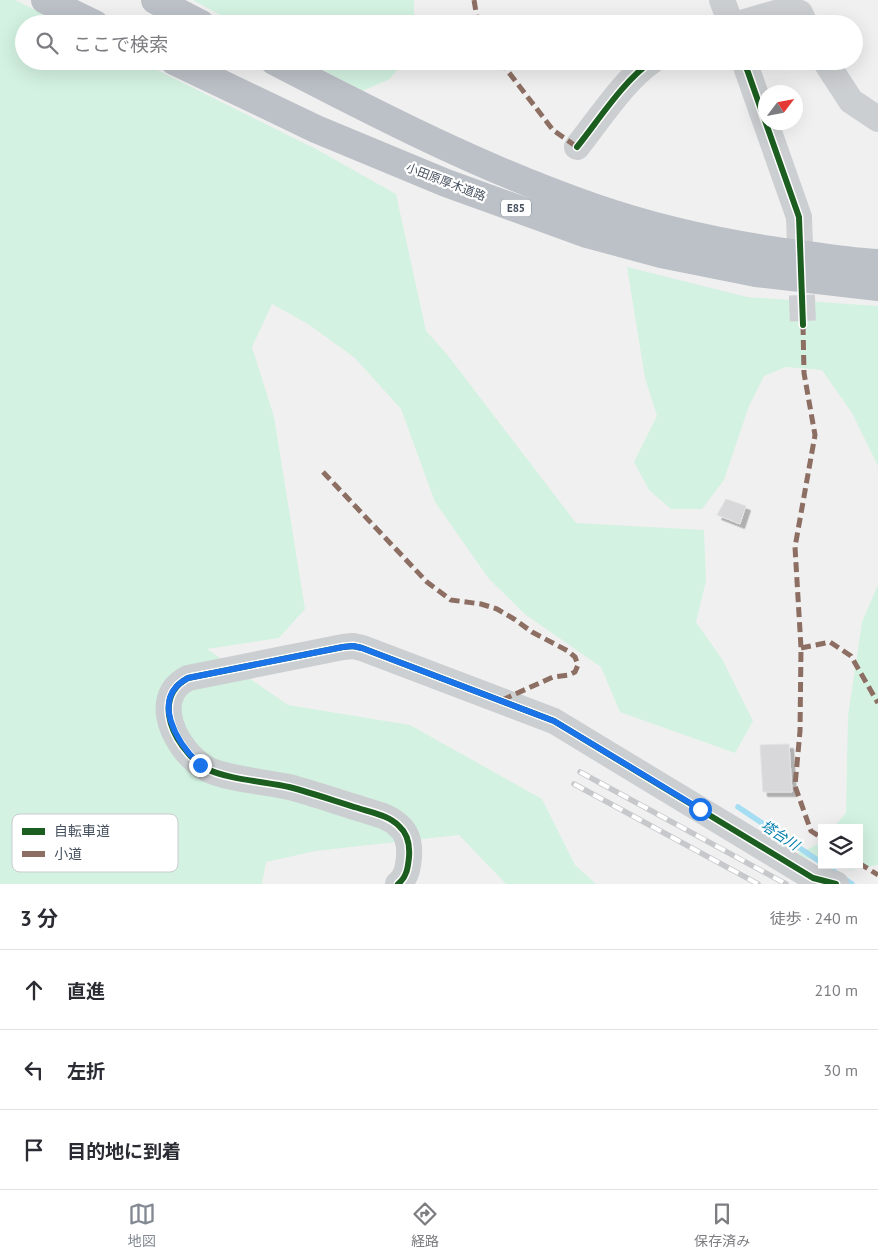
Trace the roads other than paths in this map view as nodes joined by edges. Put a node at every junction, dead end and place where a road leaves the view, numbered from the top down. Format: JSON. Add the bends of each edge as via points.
{"nodes":[{"id":1,"x":45,"y":0,"type":"edge"},
{"id":2,"x":155,"y":0,"type":"edge"},
{"id":3,"x":722,"y":0,"type":"edge"},
{"id":4,"x":76,"y":15,"type":"edge"},
{"id":5,"x":184,"y":15,"type":"edge"},
{"id":6,"x":728,"y":15,"type":"edge"},
{"id":7,"x":769,"y":15,"type":"edge"},
{"id":8,"x":801,"y":15,"type":"edge"},
{"id":9,"x":193,"y":70,"type":"edge"},
{"id":10,"x":292,"y":70,"type":"edge"},
{"id":11,"x":641,"y":70,"type":"edge"},
{"id":12,"x":747,"y":70,"type":"edge"},
{"id":13,"x":831,"y":70,"type":"edge"},
{"id":14,"x":878,"y":119,"type":"edge"},
{"id":15,"x":577,"y":147,"type":"dead end"},
{"id":16,"x":799,"y":216,"type":"tunnel mouth"},
{"id":17,"x":878,"y":263,"type":"edge"},
{"id":18,"x":878,"y":286,"type":"edge"},
{"id":19,"x":398,"y":884,"type":"edge"},
{"id":20,"x":836,"y":884,"type":"edge"}],
"edges":[{"from":1,"to":4,"type":"highway"},
{"from":2,"to":5,"type":"highway"},
{"from":3,"to":6,"type":"street"},
{"from":7,"to":8,"type":"street","via":[[789,9]]},
{"from":9,"to":18,"type":"highway","name":"小田原厚木道路","number":"E85","via":[[316,129],[438,180],[587,234],[662,254],[756,273]]},
{"from":10,"to":17,"type":"highway","number":"E85","via":[[448,149],[594,208],[666,229],[761,249]]},
{"from":11,"to":15,"type":"street"},
{"from":12,"to":16,"type":"street"},
{"from":13,"to":14,"type":"street","via":[[851,101]]},
{"from":19,"to":20,"type":"street","via":[[406,875],[410,854],[407,836],[401,827],[376,814],[290,788],[214,773],[200,765],[185,750],[170,720],[170,701],[176,686],[188,678],[324,651],[353,646],[362,648],[554,721],[813,878]]}]}
